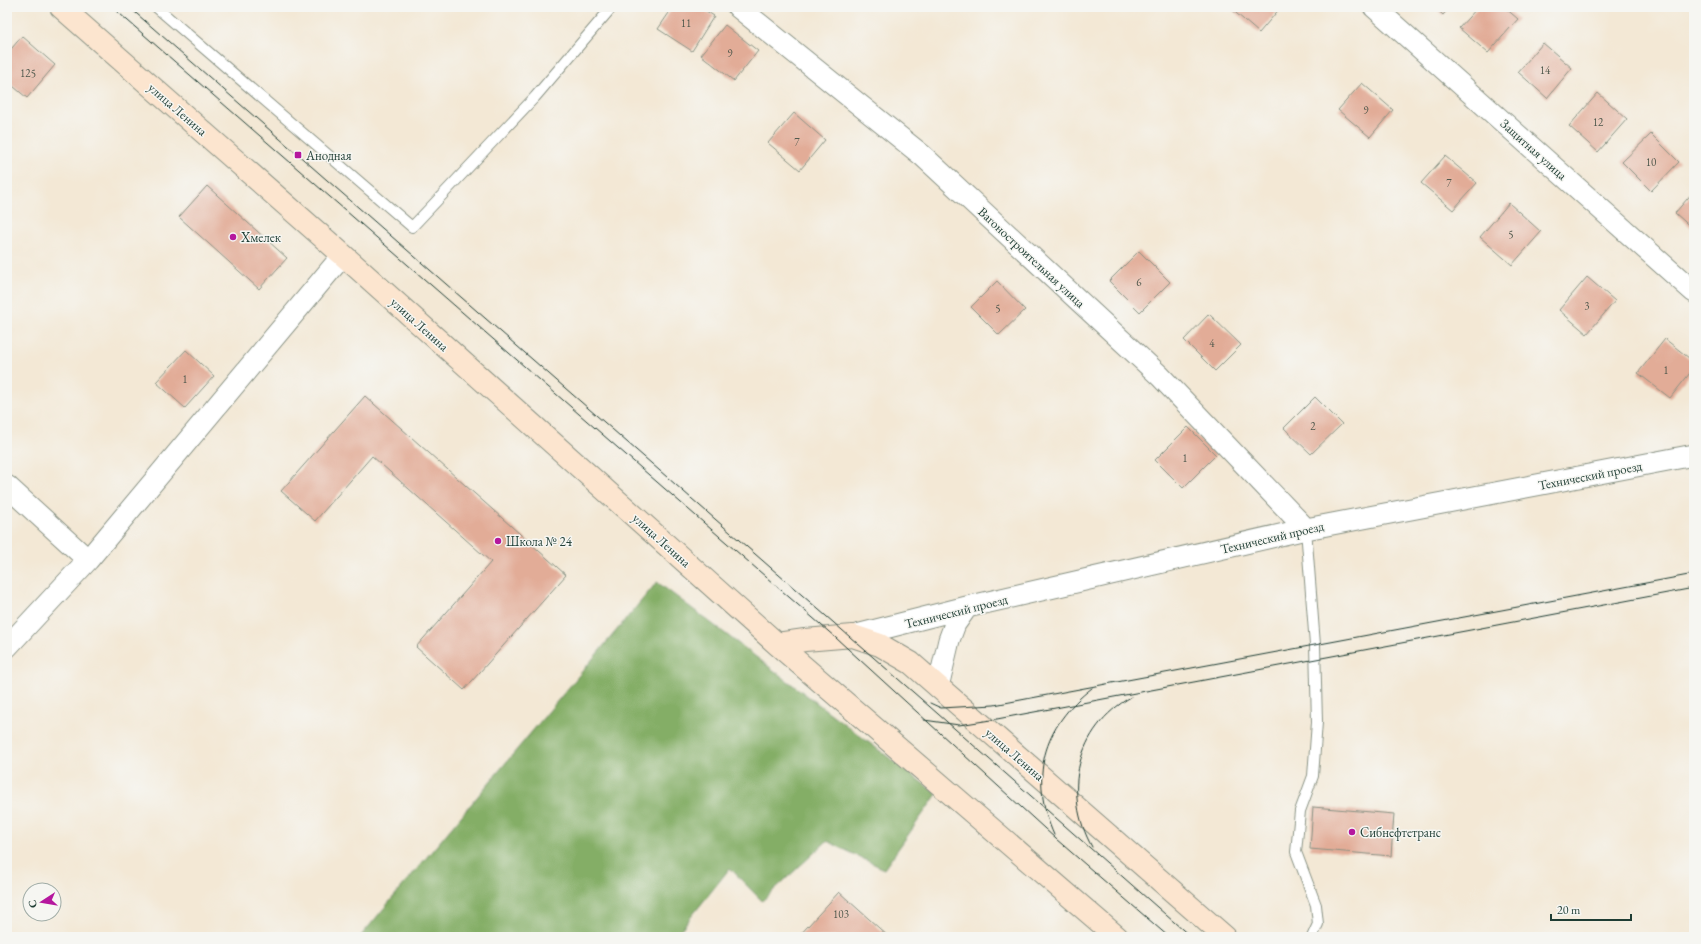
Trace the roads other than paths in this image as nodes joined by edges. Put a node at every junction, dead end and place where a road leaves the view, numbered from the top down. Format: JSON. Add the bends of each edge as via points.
{"nodes":[{"id":1,"x":61,"y":7,"type":"edge"},
{"id":2,"x":156,"y":7,"type":"edge"},
{"id":3,"x":612,"y":7,"type":"edge"},
{"id":4,"x":738,"y":7,"type":"edge"},
{"id":5,"x":1374,"y":7,"type":"edge"},
{"id":6,"x":343,"y":255,"type":"junction"},
{"id":7,"x":1694,"y":292,"type":"edge"},
{"id":8,"x":1694,"y":456,"type":"edge"},
{"id":9,"x":7,"y":486,"type":"edge"},
{"id":10,"x":1306,"y":529,"type":"junction"},
{"id":11,"x":88,"y":560,"type":"junction"},
{"id":12,"x":967,"y":607,"type":"junction"},
{"id":13,"x":853,"y":636,"type":"junction"},
{"id":14,"x":777,"y":644,"type":"junction"},
{"id":15,"x":7,"y":647,"type":"edge"},
{"id":16,"x":938,"y":687,"type":"junction"},
{"id":17,"x":1117,"y":937,"type":"edge"},
{"id":18,"x":1225,"y":937,"type":"edge"},
{"id":19,"x":1312,"y":937,"type":"edge"}],
"edges":[{"from":1,"to":6,"type":"main road","name":"улица Ленина"},
{"from":2,"to":3,"type":"lane","via":[[412,227],[535,97]]},
{"from":4,"to":10,"type":"street","name":"Вагоностроительная улица","via":[[923,156],[1160,376]]},
{"from":5,"to":7,"type":"street","name":"Защитная улица"},
{"from":6,"to":11,"type":"street"},
{"from":6,"to":14,"type":"main road","name":"улица Ленина"},
{"from":8,"to":10,"type":"street","name":"Технический проезд"},
{"from":9,"to":11,"type":"street"},
{"from":10,"to":12,"type":"street","name":"Технический проезд"},
{"from":10,"to":19,"type":"lane","via":[[1315,645],[1317,722],[1313,776],[1300,811],[1296,852],[1316,905],[1318,924]]},
{"from":11,"to":15,"type":"street"},
{"from":12,"to":13,"type":"street","name":"Технический проезд"},
{"from":12,"to":16,"type":"street","via":[[955,624],[949,640]]},
{"from":13,"to":14,"type":"main road","name":"улица Ленина"},
{"from":13,"to":16,"type":"main road","name":"улица Ленина","via":[[880,645],[911,663]]},
{"from":14,"to":17,"type":"main road","name":"улица Ленина"},
{"from":16,"to":18,"type":"main road","name":"улица Ленина"}]}
